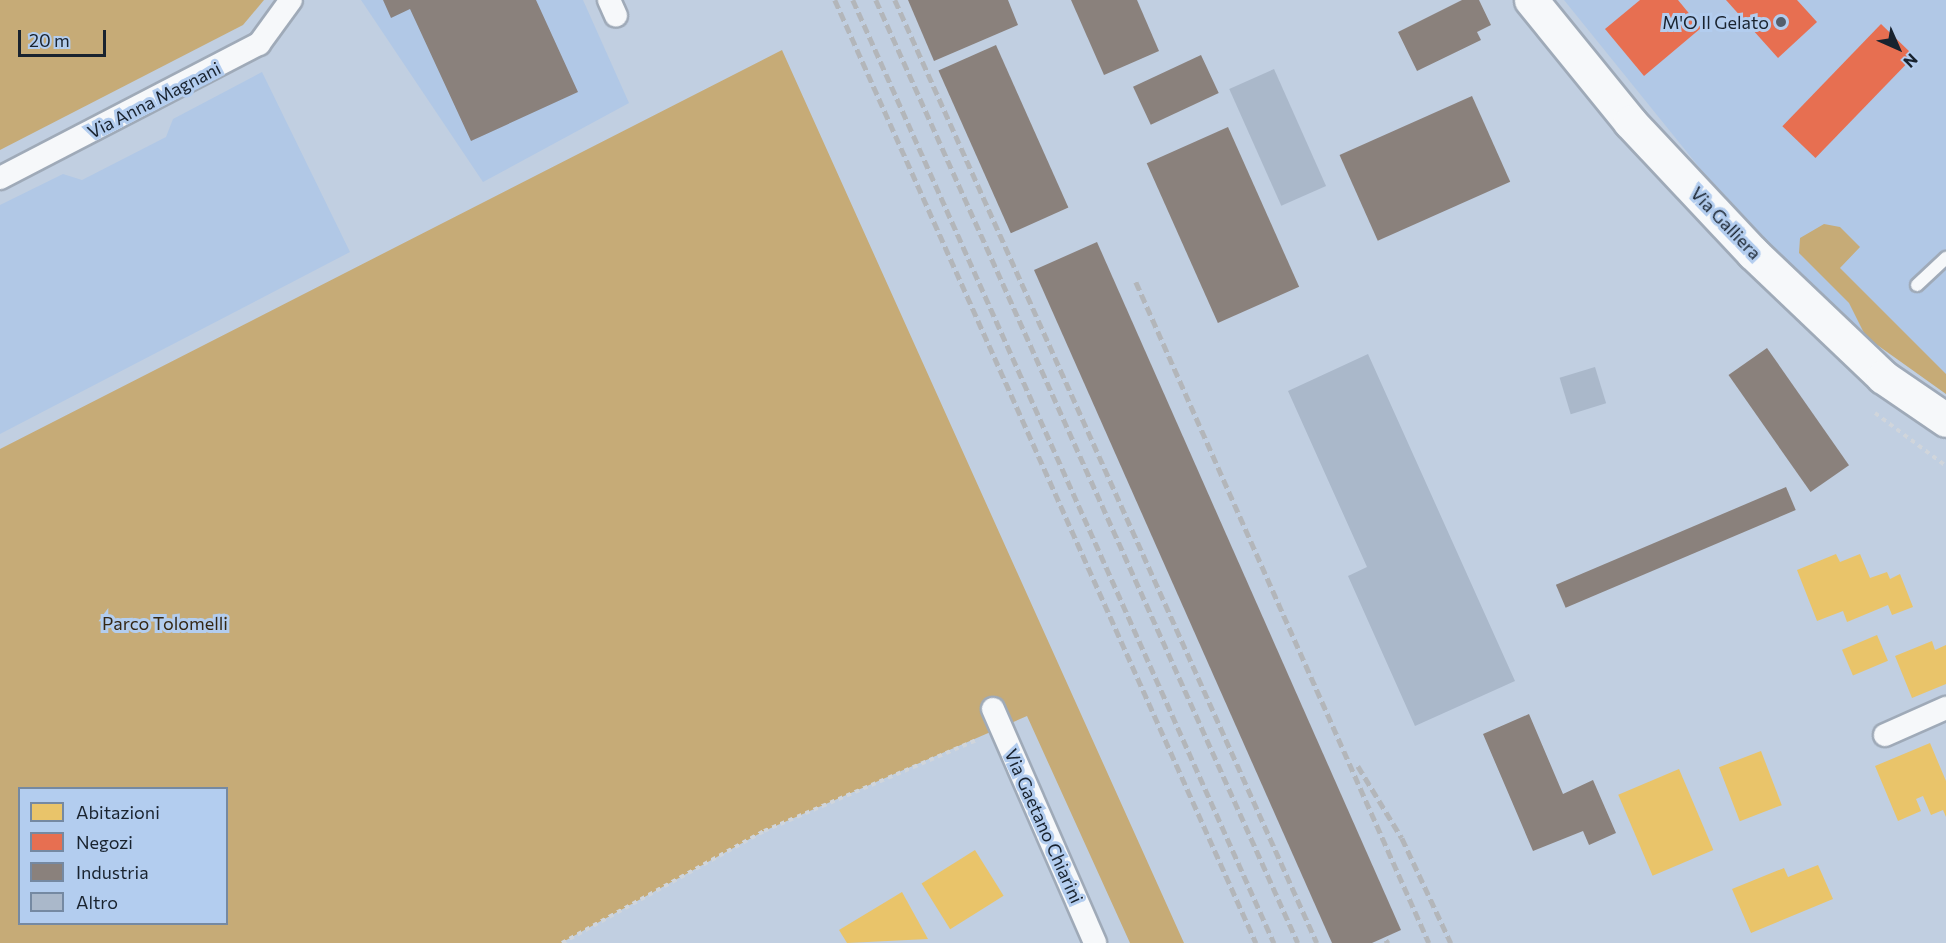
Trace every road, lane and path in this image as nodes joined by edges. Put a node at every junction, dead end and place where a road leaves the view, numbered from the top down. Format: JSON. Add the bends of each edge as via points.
{"nodes":[{"id":1,"x":291,"y":0,"type":"edge"},
{"id":2,"x":1531,"y":0,"type":"edge"},
{"id":3,"x":0,"y":178,"type":"edge"},
{"id":4,"x":1946,"y":258,"type":"edge"},
{"id":5,"x":1917,"y":285,"type":"dead end"},
{"id":6,"x":1946,"y":420,"type":"edge"},
{"id":7,"x":1946,"y":708,"type":"edge"},
{"id":8,"x":993,"y":709,"type":"dead end"},
{"id":9,"x":1885,"y":735,"type":"dead end"},
{"id":10,"x":985,"y":742,"type":"dead end"},
{"id":11,"x":562,"y":943,"type":"edge"},
{"id":12,"x":1095,"y":943,"type":"edge"}],
"edges":[{"from":1,"to":3,"type":"street","name":"Via Anna Magnani","via":[[259,44]]},
{"from":2,"to":6,"type":"main road","name":"Via Galliera","via":[[1630,122],[1753,253],[1883,376]]},
{"from":4,"to":5,"type":"lane"},
{"from":7,"to":9,"type":"street"},
{"from":8,"to":12,"type":"street","name":"Via Gaetano Chiarini"},
{"from":10,"to":11,"type":"path","via":[[979,739],[764,831]]}]}
